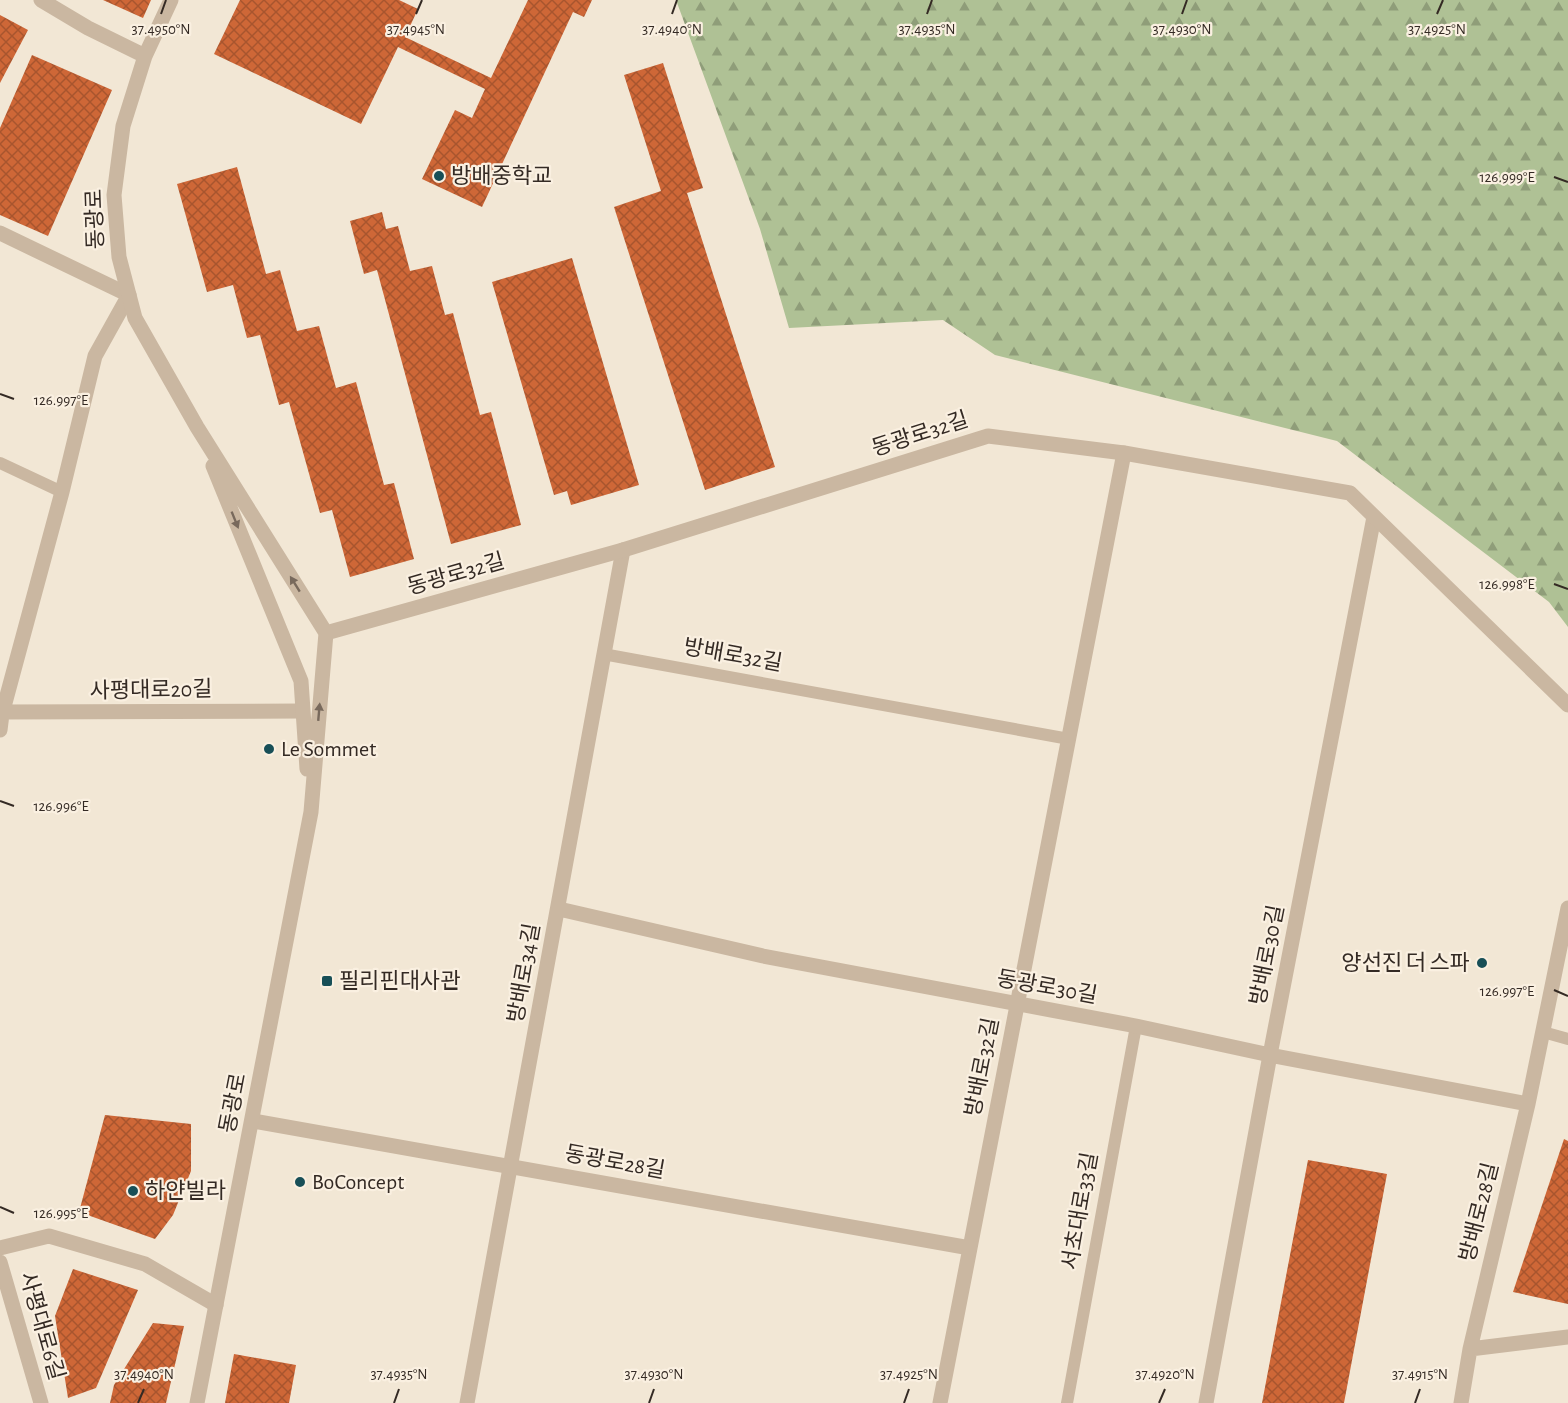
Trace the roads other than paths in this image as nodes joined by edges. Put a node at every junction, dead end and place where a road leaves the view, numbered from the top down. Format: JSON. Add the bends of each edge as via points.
{"nodes":[{"id":1,"x":41,"y":0,"type":"edge"},
{"id":2,"x":171,"y":0,"type":"edge"},
{"id":3,"x":145,"y":56,"type":"junction"},
{"id":4,"x":0,"y":233,"type":"edge"},
{"id":5,"x":129,"y":295,"type":"junction"},
{"id":6,"x":197,"y":427,"type":"junction"},
{"id":7,"x":1124,"y":453,"type":"junction"},
{"id":8,"x":0,"y":463,"type":"edge"},
{"id":9,"x":62,"y":492,"type":"junction"},
{"id":10,"x":1374,"y":517,"type":"junction"},
{"id":11,"x":623,"y":550,"type":"junction"},
{"id":12,"x":326,"y":633,"type":"junction"},
{"id":13,"x":603,"y":654,"type":"junction"},
{"id":14,"x":1568,"y":705,"type":"edge"},
{"id":15,"x":302,"y":711,"type":"junction"},
{"id":16,"x":1,"y":713,"type":"edge"},
{"id":17,"x":0,"y":730,"type":"edge"},
{"id":18,"x":1069,"y":739,"type":"junction"},
{"id":19,"x":311,"y":812,"type":"junction"},
{"id":20,"x":1568,"y":908,"type":"edge"},
{"id":21,"x":559,"y":909,"type":"junction"},
{"id":22,"x":1017,"y":1005,"type":"junction"},
{"id":23,"x":1136,"y":1026,"type":"junction"},
{"id":24,"x":1543,"y":1032,"type":"junction"},
{"id":25,"x":1568,"y":1039,"type":"edge"},
{"id":26,"x":1270,"y":1055,"type":"junction"},
{"id":27,"x":1528,"y":1104,"type":"junction"},
{"id":28,"x":253,"y":1121,"type":"junction"},
{"id":29,"x":511,"y":1167,"type":"junction"},
{"id":30,"x":0,"y":1248,"type":"edge"},
{"id":31,"x":970,"y":1248,"type":"junction"},
{"id":32,"x":0,"y":1262,"type":"edge"},
{"id":33,"x":216,"y":1305,"type":"junction"},
{"id":34,"x":1568,"y":1336,"type":"edge"},
{"id":35,"x":1470,"y":1348,"type":"junction"},
{"id":36,"x":41,"y":1403,"type":"edge"},
{"id":37,"x":197,"y":1403,"type":"edge"},
{"id":38,"x":467,"y":1403,"type":"edge"},
{"id":39,"x":940,"y":1403,"type":"edge"},
{"id":40,"x":1067,"y":1403,"type":"edge"},
{"id":41,"x":1206,"y":1403,"type":"edge"},
{"id":42,"x":1461,"y":1403,"type":"edge"}],
"edges":[{"from":1,"to":3,"type":"street"},
{"from":2,"to":3,"type":"street","name":"동광로"},
{"from":3,"to":5,"type":"street","name":"동광로","via":[[123,126],[114,195],[119,257]]},
{"from":4,"to":5,"type":"street"},
{"from":5,"to":6,"type":"street","name":"동광로","via":[[135,318]]},
{"from":5,"to":9,"type":"street","via":[[95,356]]},
{"from":12,"to":6,"type":"street","name":"동광로","one_way":true},
{"from":6,"to":15,"type":"street","name":"동광로","one_way":true,"via":[[301,681]]},
{"from":7,"to":10,"type":"street","name":"동광로32길","via":[[1350,493]]},
{"from":7,"to":11,"type":"street","name":"동광로32길","via":[[988,436]]},
{"from":7,"to":18,"type":"street","name":"방배로32길"},
{"from":8,"to":9,"type":"lane"},
{"from":9,"to":16,"type":"street"},
{"from":10,"to":14,"type":"street","name":"동광로32길"},
{"from":10,"to":26,"type":"street","name":"방배로30길"},
{"from":11,"to":12,"type":"street","name":"동광로32길"},
{"from":11,"to":13,"type":"street","name":"방배로34길"},
{"from":19,"to":12,"type":"street","name":"동광로","one_way":true},
{"from":13,"to":18,"type":"lane","name":"방배로32길"},
{"from":13,"to":21,"type":"street","name":"방배로34길"},
{"from":15,"to":16,"type":"street","name":"사평대로20길"},
{"from":15,"to":19,"type":"street","name":"동광로"},
{"from":16,"to":17,"type":"street"},
{"from":18,"to":22,"type":"street","name":"방배로32길"},
{"from":19,"to":28,"type":"street","name":"동광로"},
{"from":20,"to":24,"type":"street","name":"방배로28길"},
{"from":21,"to":22,"type":"street","name":"동광로30길","via":[[763,956]]},
{"from":21,"to":29,"type":"street","name":"방배로34길"},
{"from":22,"to":23,"type":"street","name":"동광로30길"},
{"from":22,"to":31,"type":"street","name":"방배로32길"},
{"from":23,"to":26,"type":"street","name":"동광로30길"},
{"from":23,"to":40,"type":"lane","name":"서초대로33길"},
{"from":24,"to":25,"type":"lane"},
{"from":24,"to":27,"type":"street","name":"방배로28길"},
{"from":26,"to":27,"type":"street","name":"동광로30길"},
{"from":26,"to":41,"type":"street","name":"방배로30길"},
{"from":27,"to":35,"type":"street","name":"방배로28길"},
{"from":28,"to":29,"type":"street","name":"동광로28길"},
{"from":28,"to":33,"type":"street","name":"동광로"},
{"from":29,"to":31,"type":"street","name":"동광로28길"},
{"from":29,"to":38,"type":"street","name":"방배로34길"},
{"from":30,"to":33,"type":"street","via":[[49,1236],[145,1264]]},
{"from":31,"to":39,"type":"street","name":"방배로32길"},
{"from":32,"to":36,"type":"street","name":"사평대로6길"},
{"from":33,"to":37,"type":"street","name":"동광로"},
{"from":34,"to":35,"type":"street"},
{"from":35,"to":42,"type":"street","name":"방배로28길"}]}
